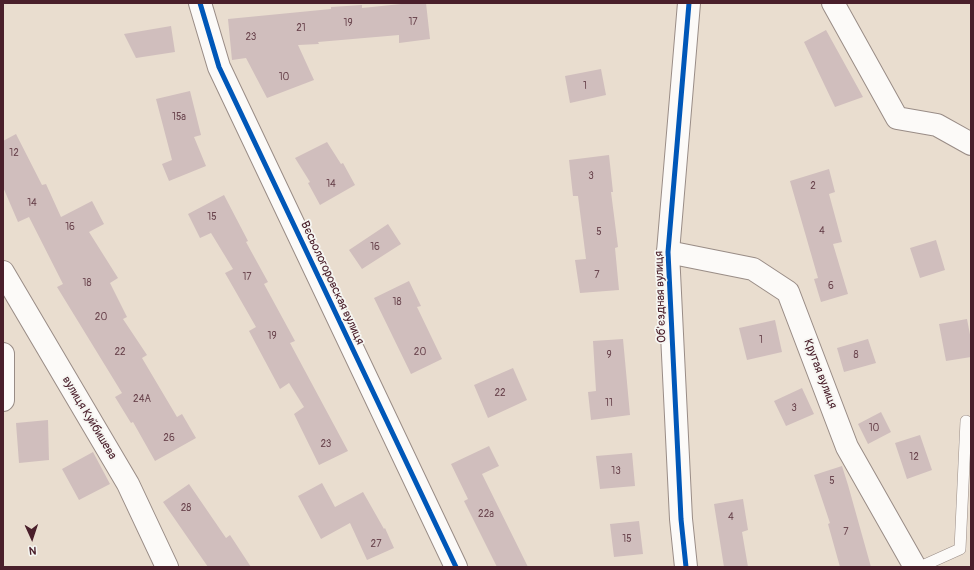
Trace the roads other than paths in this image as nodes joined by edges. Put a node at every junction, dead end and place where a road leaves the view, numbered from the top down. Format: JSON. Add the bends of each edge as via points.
{"nodes":[{"id":1,"x":200,"y":3,"type":"edge"},
{"id":2,"x":689,"y":3,"type":"edge"},
{"id":3,"x":833,"y":3,"type":"edge"},
{"id":4,"x":971,"y":144,"type":"edge"},
{"id":5,"x":668,"y":252,"type":"junction"},
{"id":6,"x":3,"y":272,"type":"edge"},
{"id":7,"x":3,"y":354,"type":"edge"},
{"id":8,"x":3,"y":400,"type":"edge"},
{"id":9,"x":966,"y":421,"type":"dead end"},
{"id":10,"x":167,"y":567,"type":"edge"},
{"id":11,"x":456,"y":567,"type":"edge"},
{"id":12,"x":686,"y":567,"type":"edge"},
{"id":13,"x":915,"y":567,"type":"edge"},
{"id":14,"x":920,"y":567,"type":"edge"}],
"edges":[{"from":1,"to":11,"type":"street","name":"Вєсьологоровская вулиця","via":[[219,67]]},
{"from":2,"to":5,"type":"street","name":"Об'єздная вулиця"},
{"from":3,"to":4,"type":"street","via":[[897,118],[937,125]]},
{"from":5,"to":12,"type":"street","name":"Об'єздная вулиця","via":[[681,519]]},
{"from":5,"to":13,"type":"street","name":"Крутая вулиця","via":[[753,269],[788,292],[847,447]]},
{"from":6,"to":10,"type":"street","name":"вулиця Куйбишева","via":[[128,484]]},
{"from":7,"to":8,"type":"street"},
{"from":9,"to":14,"type":"lane","via":[[960,548]]}]}
